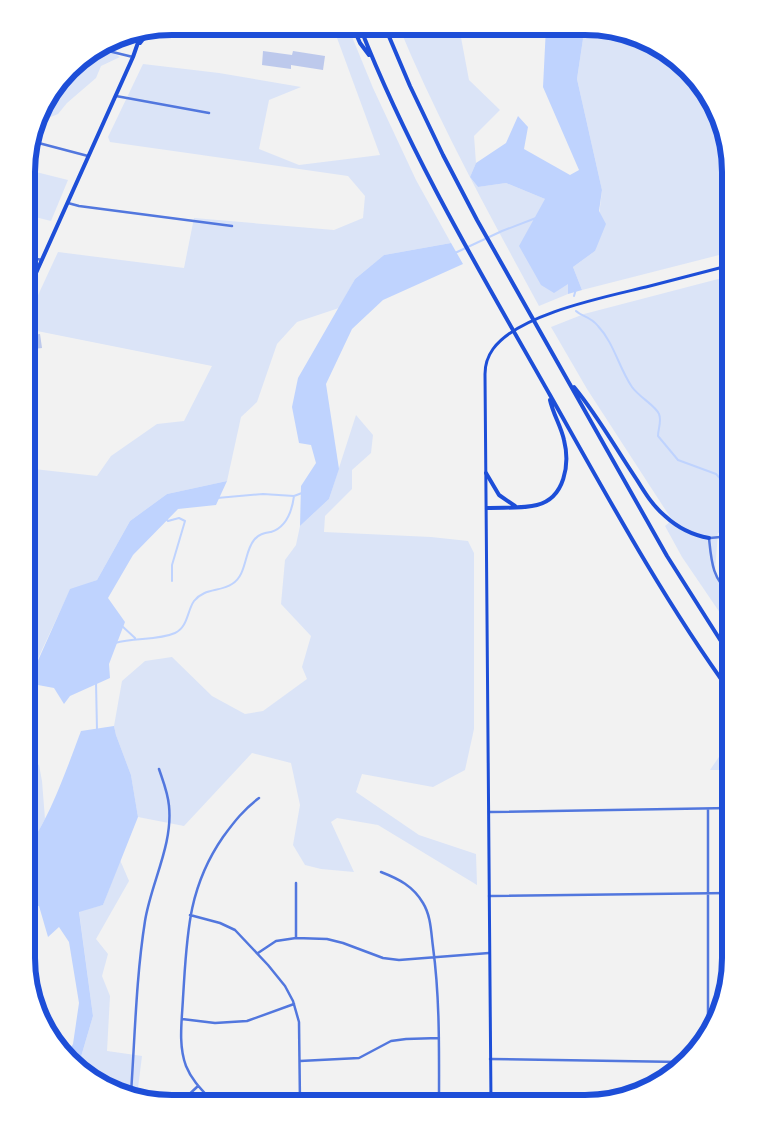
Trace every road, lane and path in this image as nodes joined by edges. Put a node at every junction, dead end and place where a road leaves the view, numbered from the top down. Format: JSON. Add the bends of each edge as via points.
{"nodes":[{"id":1,"x":356,"y":35,"type":"edge"},
{"id":2,"x":363,"y":35,"type":"edge"},
{"id":3,"x":388,"y":35,"type":"edge"},
{"id":4,"x":140,"y":39,"type":"edge"},
{"id":5,"x":143,"y":39,"type":"edge"},
{"id":6,"x":138,"y":45,"type":"junction"},
{"id":7,"x":108,"y":51,"type":"edge"},
{"id":8,"x":133,"y":57,"type":"junction"},
{"id":9,"x":372,"y":58,"type":"junction"},
{"id":10,"x":116,"y":96,"type":"junction"},
{"id":11,"x":209,"y":113,"type":"dead end"},
{"id":12,"x":39,"y":144,"type":"edge"},
{"id":13,"x":89,"y":156,"type":"junction"},
{"id":14,"x":68,"y":203,"type":"junction"},
{"id":15,"x":232,"y":226,"type":"dead end"},
{"id":16,"x":35,"y":259,"type":"edge"},
{"id":17,"x":42,"y":260,"type":"junction"},
{"id":18,"x":722,"y":267,"type":"edge"},
{"id":19,"x":35,"y":275,"type":"edge"},
{"id":20,"x":565,"y":375,"type":"junction"},
{"id":21,"x":550,"y":395,"type":"junction"},
{"id":22,"x":486,"y":474,"type":"junction"},
{"id":23,"x":517,"y":507,"type":"junction"},
{"id":24,"x":487,"y":508,"type":"junction"},
{"id":25,"x":722,"y":537,"type":"edge"},
{"id":26,"x":709,"y":538,"type":"junction"},
{"id":27,"x":722,"y":586,"type":"edge"},
{"id":28,"x":722,"y":644,"type":"edge"},
{"id":29,"x":722,"y":681,"type":"edge"},
{"id":30,"x":159,"y":769,"type":"dead end"},
{"id":31,"x":259,"y":798,"type":"dead end"},
{"id":32,"x":722,"y":808,"type":"edge"},
{"id":33,"x":708,"y":809,"type":"junction"},
{"id":34,"x":489,"y":812,"type":"junction"},
{"id":35,"x":381,"y":872,"type":"dead end"},
{"id":36,"x":296,"y":883,"type":"dead end"},
{"id":37,"x":708,"y":893,"type":"junction"},
{"id":38,"x":722,"y":894,"type":"edge"},
{"id":39,"x":490,"y":896,"type":"junction"},
{"id":40,"x":190,"y":915,"type":"junction"},
{"id":41,"x":296,"y":938,"type":"junction"},
{"id":42,"x":258,"y":953,"type":"junction"},
{"id":43,"x":489,"y":953,"type":"junction"},
{"id":44,"x":434,"y":956,"type":"junction"},
{"id":45,"x":294,"y":1004,"type":"junction"},
{"id":46,"x":708,"y":1018,"type":"edge"},
{"id":47,"x":182,"y":1019,"type":"junction"},
{"id":48,"x":439,"y":1038,"type":"junction"},
{"id":49,"x":490,"y":1059,"type":"junction"},
{"id":50,"x":300,"y":1062,"type":"junction"},
{"id":51,"x":674,"y":1062,"type":"edge"},
{"id":52,"x":198,"y":1086,"type":"junction"},
{"id":53,"x":131,"y":1088,"type":"edge"},
{"id":54,"x":188,"y":1095,"type":"edge"},
{"id":55,"x":206,"y":1095,"type":"edge"},
{"id":56,"x":300,"y":1095,"type":"edge"},
{"id":57,"x":439,"y":1095,"type":"edge"},
{"id":58,"x":490,"y":1095,"type":"edge"}],
"edges":[{"from":1,"to":9,"type":"main road"},
{"from":2,"to":9,"type":"main road"},
{"from":3,"to":20,"type":"main road","via":[[410,86],[477,220]]},
{"from":4,"to":6,"type":"main road"},
{"from":5,"to":6,"type":"main road"},
{"from":6,"to":8,"type":"main road"},
{"from":7,"to":8,"type":"street"},
{"from":8,"to":10,"type":"main road"},
{"from":9,"to":21,"type":"main road","via":[[457,230]]},
{"from":10,"to":11,"type":"street"},
{"from":10,"to":13,"type":"main road"},
{"from":12,"to":13,"type":"street"},
{"from":13,"to":14,"type":"main road"},
{"from":14,"to":15,"type":"street"},
{"from":14,"to":17,"type":"main road"},
{"from":16,"to":17,"type":"street"},
{"from":17,"to":19,"type":"main road"},
{"from":18,"to":22,"type":"main road","via":[[561,310],[502,339],[493,349],[485,369]]},
{"from":20,"to":26,"type":"main road","via":[[660,512],[687,532]]},
{"from":20,"to":28,"type":"main road","via":[[667,556]]},
{"from":21,"to":23,"type":"main road","via":[[565,444],[565,475],[559,489],[548,500],[535,506]]},
{"from":21,"to":29,"type":"main road","via":[[637,549]]},
{"from":22,"to":23,"type":"main road","via":[[499,495]]},
{"from":22,"to":24,"type":"main road"},
{"from":23,"to":24,"type":"main road"},
{"from":24,"to":34,"type":"main road"},
{"from":25,"to":26,"type":"street"},
{"from":26,"to":27,"type":"street","via":[[711,557]]},
{"from":30,"to":53,"type":"street","via":[[169,807],[168,830],[145,921]]},
{"from":31,"to":40,"type":"street","via":[[247,807],[210,856]]},
{"from":32,"to":33,"type":"street"},
{"from":33,"to":34,"type":"street"},
{"from":33,"to":37,"type":"street"},
{"from":34,"to":39,"type":"main road"},
{"from":35,"to":44,"type":"street","via":[[410,886],[423,903],[430,919]]},
{"from":36,"to":41,"type":"street"},
{"from":37,"to":38,"type":"street"},
{"from":37,"to":39,"type":"street"},
{"from":37,"to":46,"type":"street"},
{"from":39,"to":43,"type":"main road"},
{"from":40,"to":42,"type":"street","via":[[235,930]]},
{"from":40,"to":47,"type":"street"},
{"from":41,"to":42,"type":"street","via":[[272,942]]},
{"from":41,"to":44,"type":"street","via":[[327,939],[383,958],[399,960]]},
{"from":42,"to":45,"type":"street","via":[[285,986]]},
{"from":43,"to":44,"type":"street"},
{"from":43,"to":49,"type":"main road"},
{"from":44,"to":48,"type":"street","via":[[438,980]]},
{"from":45,"to":47,"type":"street","via":[[247,1021],[214,1023]]},
{"from":45,"to":50,"type":"street"},
{"from":47,"to":52,"type":"street","via":[[183,1055],[186,1067]]},
{"from":48,"to":50,"type":"street","via":[[391,1041],[358,1058]]},
{"from":48,"to":57,"type":"street"},
{"from":49,"to":51,"type":"street"},
{"from":49,"to":58,"type":"main road"},
{"from":50,"to":56,"type":"street"},
{"from":52,"to":54,"type":"street"},
{"from":52,"to":55,"type":"street"}]}
